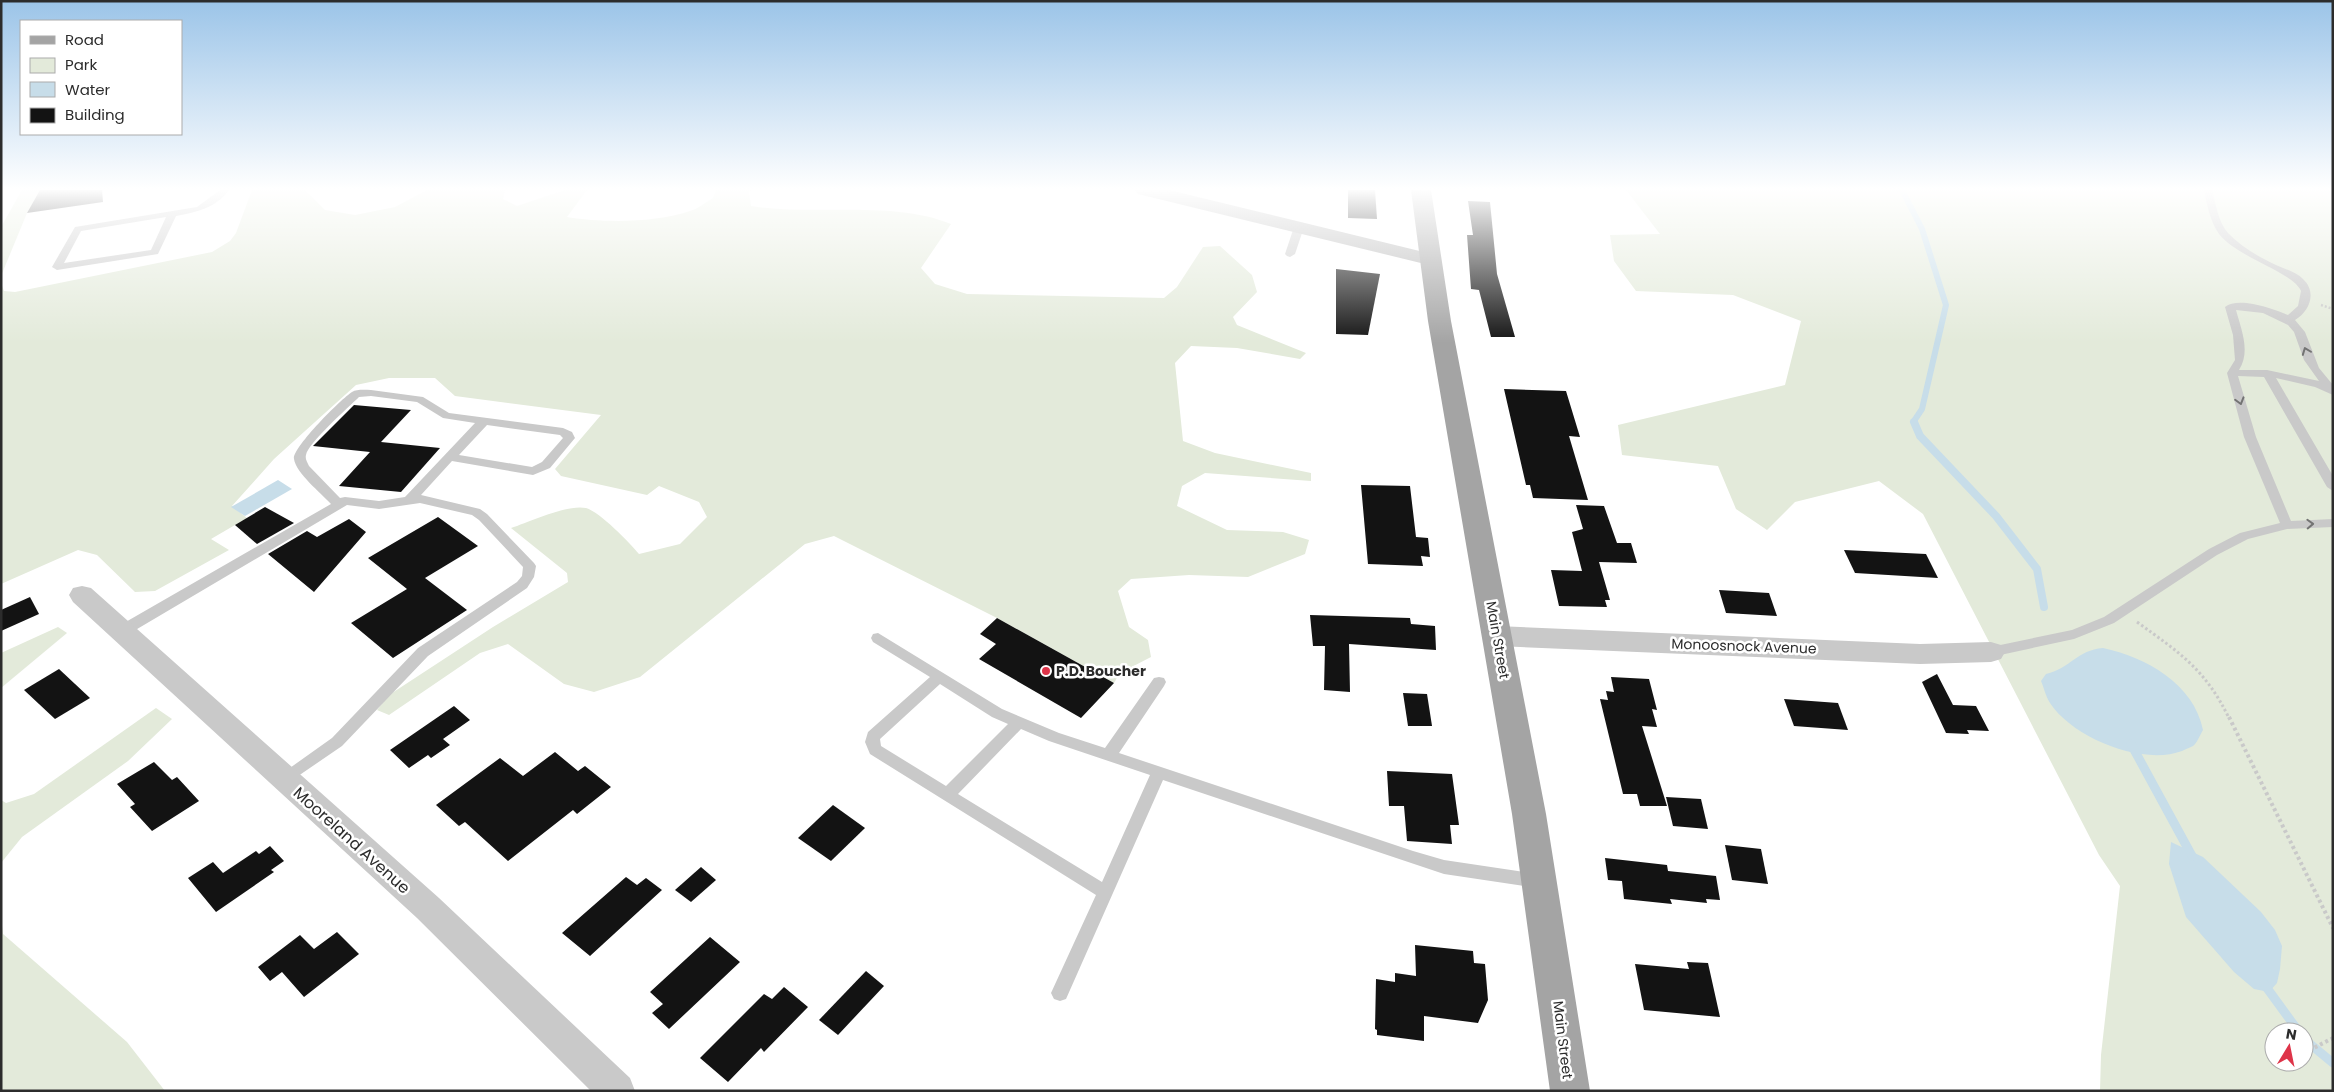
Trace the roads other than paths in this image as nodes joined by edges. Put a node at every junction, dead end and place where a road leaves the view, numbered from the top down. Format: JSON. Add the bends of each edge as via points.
{"nodes":[{"id":1,"x":72,"y":241,"type":"edge"},
{"id":2,"x":160,"y":241,"type":"edge"},
{"id":3,"x":1294,"y":241,"type":"edge"},
{"id":4,"x":1356,"y":241,"type":"edge"},
{"id":5,"x":1427,"y":241,"type":"edge"},
{"id":6,"x":2232,"y":241,"type":"edge"},
{"id":7,"x":1290,"y":254,"type":"dead end"},
{"id":8,"x":1429,"y":259,"type":"junction"},
{"id":9,"x":2289,"y":319,"type":"junction"},
{"id":10,"x":2232,"y":373,"type":"junction"},
{"id":11,"x":2267,"y":373,"type":"junction"},
{"id":12,"x":2332,"y":391,"type":"edge"},
{"id":13,"x":484,"y":421,"type":"junction"},
{"id":14,"x":450,"y":456,"type":"junction"},
{"id":15,"x":2333,"y":487,"type":"edge"},
{"id":16,"x":409,"y":500,"type":"junction"},
{"id":17,"x":339,"y":504,"type":"junction"},
{"id":18,"x":2333,"y":523,"type":"edge"},
{"id":19,"x":2287,"y":525,"type":"junction"},
{"id":20,"x":82,"y":595,"type":"dead end"},
{"id":21,"x":122,"y":631,"type":"junction"},
{"id":22,"x":1498,"y":636,"type":"junction"},
{"id":23,"x":878,"y":638,"type":"dead end"},
{"id":24,"x":1991,"y":652,"type":"joint"},
{"id":25,"x":939,"y":677,"type":"junction"},
{"id":26,"x":1159,"y":682,"type":"dead end"},
{"id":27,"x":1018,"y":723,"type":"junction"},
{"id":28,"x":1110,"y":755,"type":"junction"},
{"id":29,"x":1159,"y":772,"type":"junction"},
{"id":30,"x":285,"y":779,"type":"junction"},
{"id":31,"x":947,"y":795,"type":"junction"},
{"id":32,"x":1540,"y":882,"type":"junction"},
{"id":33,"x":1105,"y":892,"type":"junction"},
{"id":34,"x":1060,"y":992,"type":"dead end"},
{"id":35,"x":617,"y":1091,"type":"edge"},
{"id":36,"x":1570,"y":1091,"type":"edge"}],
"edges":[{"from":1,"to":2,"type":"lane","via":[[58,267],[155,252]]},
{"from":3,"to":7,"type":"lane"},
{"from":4,"to":8,"type":"street"},
{"from":5,"to":8,"type":"main road","name":"Main Street"},
{"from":6,"to":9,"type":"lane","via":[[2298,280],[2306,289],[2303,310]]},
{"from":8,"to":22,"type":"main road","name":"Main Street"},
{"from":9,"to":10,"type":"lane","via":[[2242,305],[2230,307],[2238,335],[2240,360]]},
{"from":12,"to":9,"type":"lane","one_way":true,"via":[[2311,364],[2298,328]]},
{"from":10,"to":11,"type":"lane"},
{"from":10,"to":19,"type":"lane","one_way":true,"via":[[2250,437]]},
{"from":11,"to":12,"type":"lane","via":[[2292,377]]},
{"from":11,"to":15,"type":"lane"},
{"from":13,"to":14,"type":"lane"},
{"from":13,"to":14,"type":"lane","via":[[563,432],[569,438],[546,465],[533,470]]},
{"from":13,"to":17,"type":"lane","via":[[440,414],[426,400],[419,398],[362,393],[350,397],[300,453],[304,468]]},
{"from":14,"to":16,"type":"lane"},
{"from":16,"to":17,"type":"lane","via":[[379,504],[345,501]]},
{"from":16,"to":30,"type":"lane","via":[[420,499],[476,512],[530,566],[528,577],[522,585],[423,652],[337,742]]},
{"from":17,"to":21,"type":"lane"},
{"from":19,"to":18,"type":"lane","one_way":true},
{"from":19,"to":24,"type":"lane","via":[[2244,536],[2213,552],[2108,620],[2074,634]]},
{"from":20,"to":21,"type":"street","name":"Mooreland Avenue"},
{"from":21,"to":30,"type":"street","name":"Mooreland Avenue"},
{"from":22,"to":24,"type":"street","name":"Monoosnock Avenue","via":[[1920,654]]},
{"from":22,"to":32,"type":"main road","name":"Main Street"},
{"from":23,"to":25,"type":"lane"},
{"from":25,"to":27,"type":"lane"},
{"from":25,"to":31,"type":"lane","via":[[873,736],[872,742],[875,750]]},
{"from":26,"to":28,"type":"lane"},
{"from":27,"to":28,"type":"lane"},
{"from":27,"to":31,"type":"lane"},
{"from":28,"to":29,"type":"lane"},
{"from":29,"to":32,"type":"lane","via":[[1436,865]]},
{"from":29,"to":33,"type":"lane"},
{"from":30,"to":35,"type":"street","name":"Mooreland Avenue","via":[[428,908]]},
{"from":31,"to":33,"type":"lane"},
{"from":32,"to":36,"type":"main road","name":"Main Street"},
{"from":33,"to":34,"type":"lane"}]}
